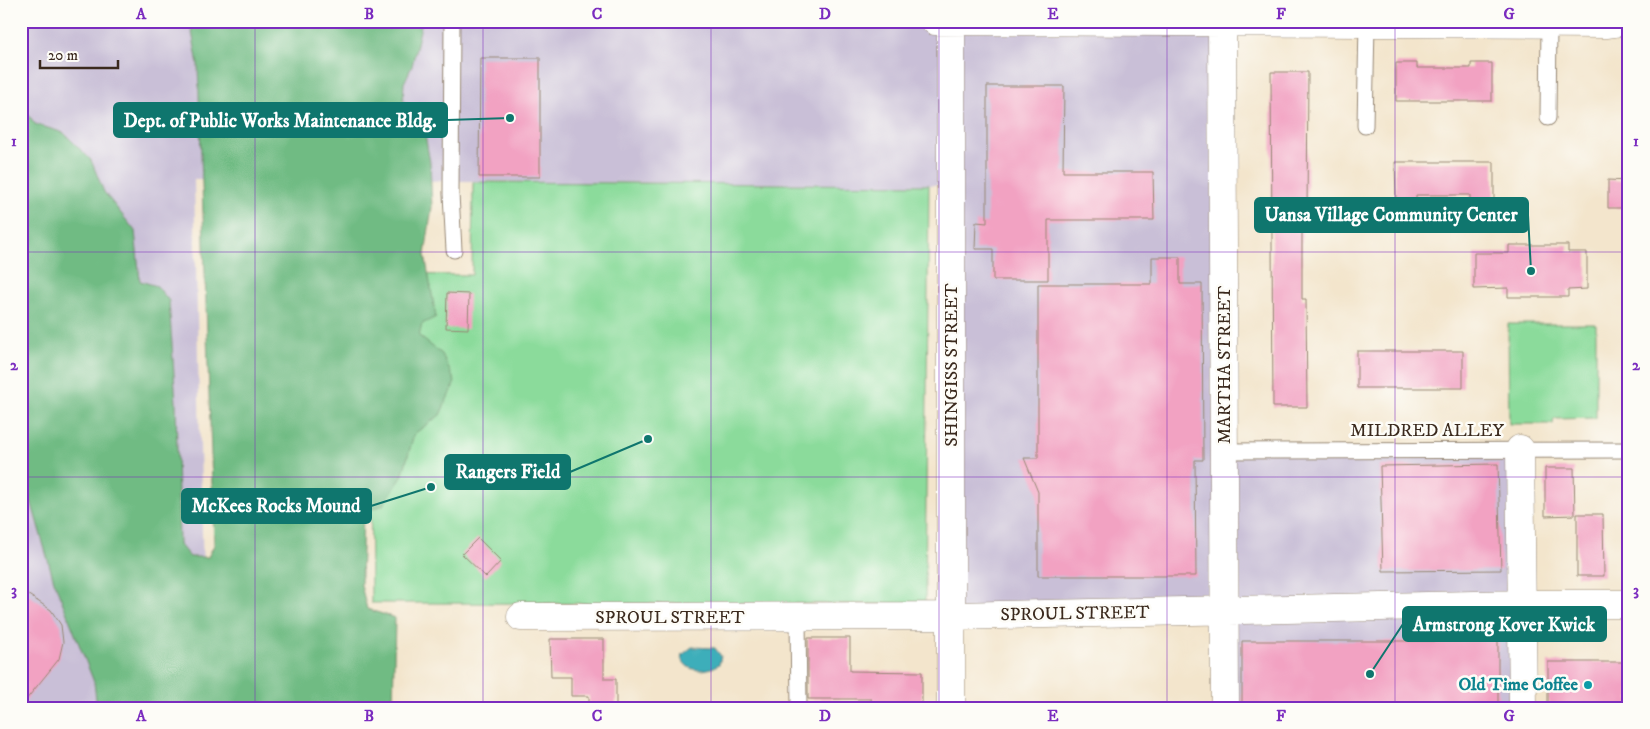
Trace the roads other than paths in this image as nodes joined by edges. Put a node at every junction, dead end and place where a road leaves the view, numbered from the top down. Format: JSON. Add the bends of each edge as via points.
{"nodes":[{"id":1,"x":452,"y":21,"type":"edge"},
{"id":2,"x":935,"y":21,"type":"edge"},
{"id":3,"x":951,"y":21,"type":"edge"},
{"id":4,"x":1629,"y":21,"type":"edge"},
{"id":5,"x":1218,"y":22,"type":"edge"},
{"id":6,"x":1367,"y":23,"type":"junction"},
{"id":7,"x":1549,"y":24,"type":"junction"},
{"id":8,"x":1548,"y":118,"type":"dead end"},
{"id":9,"x":1365,"y":126,"type":"dead end"},
{"id":10,"x":454,"y":250,"type":"dead end"},
{"id":11,"x":1520,"y":449,"type":"junction"},
{"id":12,"x":1629,"y":450,"type":"edge"},
{"id":13,"x":1226,"y":451,"type":"junction"},
{"id":14,"x":1521,"y":604,"type":"junction"},
{"id":15,"x":1629,"y":604,"type":"edge"},
{"id":16,"x":1226,"y":610,"type":"junction"},
{"id":17,"x":952,"y":616,"type":"junction"},
{"id":18,"x":521,"y":617,"type":"dead end"},
{"id":19,"x":798,"y":618,"type":"junction"},
{"id":20,"x":799,"y":708,"type":"edge"},
{"id":21,"x":951,"y":708,"type":"edge"},
{"id":22,"x":1225,"y":708,"type":"edge"},
{"id":23,"x":1523,"y":708,"type":"edge"}],
"edges":[{"from":1,"to":10,"type":"lane","via":[[451,194]]},
{"from":2,"to":3,"type":"street"},
{"from":3,"to":5,"type":"street"},
{"from":3,"to":17,"type":"street","name":"SHINGISS STREET"},
{"from":4,"to":7,"type":"street"},
{"from":5,"to":6,"type":"street"},
{"from":5,"to":13,"type":"street","name":"MARTHA STREET"},
{"from":6,"to":7,"type":"street"},
{"from":6,"to":9,"type":"lane"},
{"from":7,"to":8,"type":"lane"},
{"from":11,"to":12,"type":"lane","name":"MILDRED ALLEY"},
{"from":11,"to":13,"type":"lane","name":"MILDRED ALLEY"},
{"from":11,"to":14,"type":"street"},
{"from":13,"to":16,"type":"street","name":"MARTHA STREET"},
{"from":14,"to":15,"type":"street","name":"SPROUL STREET"},
{"from":14,"to":16,"type":"street","name":"SPROUL STREET"},
{"from":14,"to":23,"type":"street"},
{"from":16,"to":17,"type":"street","name":"SPROUL STREET"},
{"from":16,"to":22,"type":"street","name":"MARTHA STREET"},
{"from":17,"to":19,"type":"street","name":"SPROUL STREET"},
{"from":17,"to":21,"type":"street","name":"SHINGISS STREET"},
{"from":18,"to":19,"type":"street","name":"SPROUL STREET"},
{"from":19,"to":20,"type":"lane"}]}
